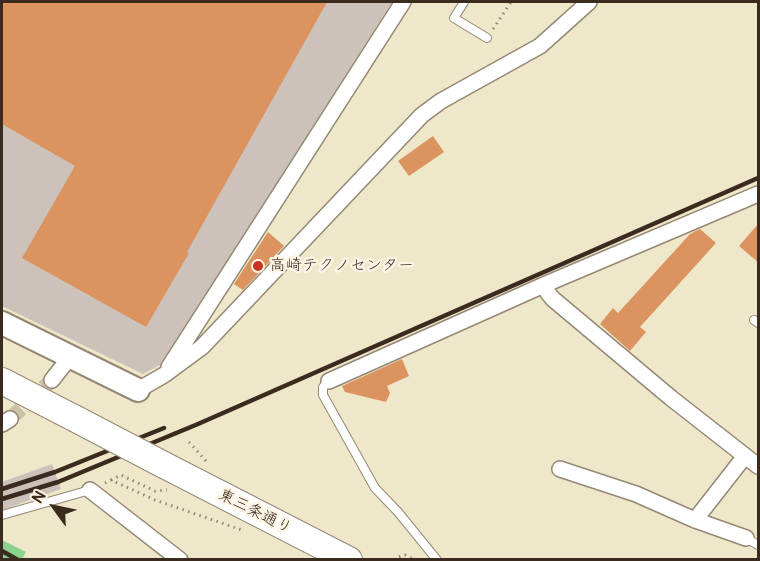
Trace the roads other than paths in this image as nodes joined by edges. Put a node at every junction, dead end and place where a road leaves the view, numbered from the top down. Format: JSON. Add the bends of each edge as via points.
{"nodes":[{"id":1,"x":403,"y":2,"type":"edge"},
{"id":2,"x":464,"y":2,"type":"edge"},
{"id":3,"x":589,"y":2,"type":"edge"},
{"id":4,"x":487,"y":38,"type":"road end"},
{"id":5,"x":759,"y":194,"type":"edge"},
{"id":6,"x":546,"y":285,"type":"junction"},
{"id":7,"x":2,"y":323,"type":"edge"},
{"id":8,"x":70,"y":357,"type":"junction"},
{"id":9,"x":164,"y":375,"type":"junction"},
{"id":10,"x":52,"y":380,"type":"tunnel mouth"},
{"id":11,"x":2,"y":381,"type":"edge"},
{"id":12,"x":329,"y":381,"type":"joint"},
{"id":13,"x":138,"y":390,"type":"joint"},
{"id":14,"x":745,"y":456,"type":"junction"},
{"id":15,"x":759,"y":466,"type":"edge"},
{"id":16,"x":560,"y":468,"type":"dead end"},
{"id":17,"x":90,"y":490,"type":"joint"},
{"id":18,"x":2,"y":515,"type":"edge"},
{"id":19,"x":695,"y":520,"type":"junction"},
{"id":20,"x":752,"y":541,"type":"edge"},
{"id":21,"x":180,"y":560,"type":"edge"},
{"id":22,"x":349,"y":560,"type":"edge"},
{"id":23,"x":437,"y":560,"type":"edge"}],
"edges":[{"from":1,"to":9,"type":"street"},
{"from":2,"to":4,"type":"lane","via":[[454,18]]},
{"from":3,"to":9,"type":"street","via":[[540,46],[441,101],[422,116],[202,347]]},
{"from":5,"to":6,"type":"street"},
{"from":6,"to":12,"type":"street"},
{"from":6,"to":14,"type":"street","via":[[553,299]]},
{"from":7,"to":8,"type":"street"},
{"from":8,"to":10,"type":"street"},
{"from":8,"to":13,"type":"street"},
{"from":9,"to":13,"type":"street"},
{"from":11,"to":22,"type":"main road","name":"東三条通り","bridge":true},
{"from":12,"to":23,"type":"lane","via":[[323,394],[375,488]]},
{"from":14,"to":15,"type":"street"},
{"from":14,"to":19,"type":"street"},
{"from":16,"to":19,"type":"street","via":[[636,494]]},
{"from":17,"to":18,"type":"lane"},
{"from":17,"to":21,"type":"street"},
{"from":19,"to":20,"type":"street"}]}
